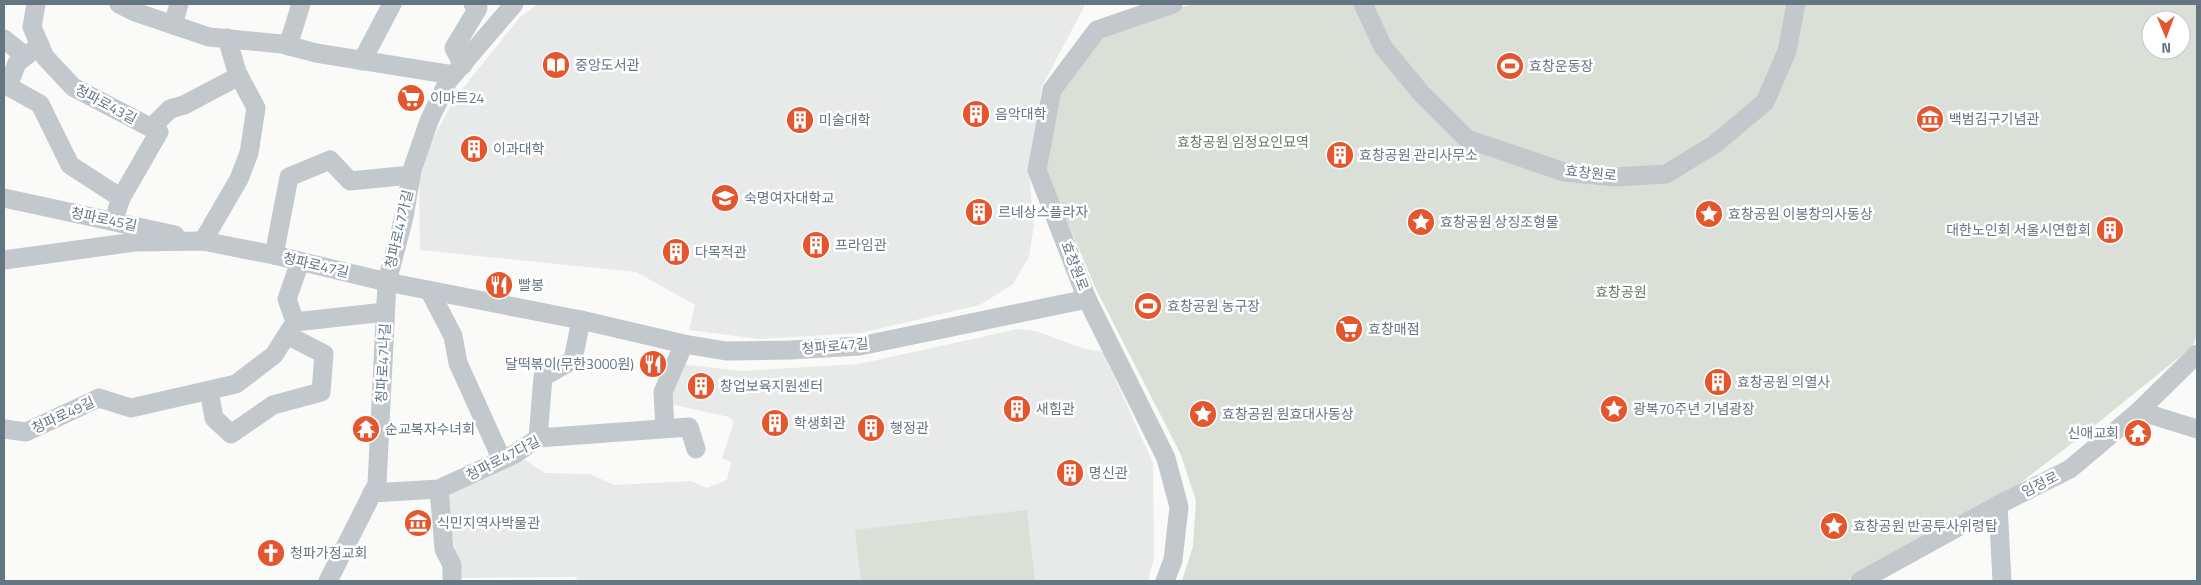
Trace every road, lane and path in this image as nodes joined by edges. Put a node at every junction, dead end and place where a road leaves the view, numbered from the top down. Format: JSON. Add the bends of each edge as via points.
{"nodes":[{"id":1,"x":36,"y":4,"type":"edge"},
{"id":2,"x":119,"y":4,"type":"edge"},
{"id":3,"x":179,"y":4,"type":"edge"},
{"id":4,"x":301,"y":4,"type":"edge"},
{"id":5,"x":392,"y":4,"type":"edge"},
{"id":6,"x":473,"y":4,"type":"edge"},
{"id":7,"x":514,"y":4,"type":"edge"},
{"id":8,"x":1173,"y":4,"type":"edge"},
{"id":9,"x":1363,"y":4,"type":"edge"},
{"id":10,"x":1796,"y":4,"type":"edge"},
{"id":11,"x":172,"y":25,"type":"junction"},
{"id":12,"x":4,"y":38,"type":"edge"},
{"id":13,"x":227,"y":38,"type":"junction"},
{"id":14,"x":40,"y":45,"type":"junction"},
{"id":15,"x":288,"y":46,"type":"junction"},
{"id":16,"x":25,"y":56,"type":"junction"},
{"id":17,"x":362,"y":61,"type":"junction"},
{"id":18,"x":458,"y":70,"type":"junction"},
{"id":19,"x":239,"y":76,"type":"junction"},
{"id":20,"x":6,"y":85,"type":"edge"},
{"id":21,"x":151,"y":128,"type":"junction"},
{"id":22,"x":411,"y":175,"type":"junction"},
{"id":23,"x":4,"y":198,"type":"edge"},
{"id":24,"x":121,"y":198,"type":"junction"},
{"id":25,"x":114,"y":220,"type":"junction"},
{"id":26,"x":203,"y":241,"type":"junction"},
{"id":27,"x":274,"y":255,"type":"junction"},
{"id":28,"x":4,"y":260,"type":"edge"},
{"id":29,"x":300,"y":262,"type":"junction"},
{"id":30,"x":387,"y":282,"type":"junction"},
{"id":31,"x":429,"y":290,"type":"junction"},
{"id":32,"x":1088,"y":299,"type":"junction"},
{"id":33,"x":385,"y":312,"type":"junction"},
{"id":34,"x":581,"y":320,"type":"junction"},
{"id":35,"x":291,"y":328,"type":"junction"},
{"id":36,"x":684,"y":344,"type":"junction"},
{"id":37,"x":2197,"y":354,"type":"edge"},
{"id":38,"x":209,"y":391,"type":"junction"},
{"id":39,"x":2139,"y":411,"type":"junction"},
{"id":40,"x":665,"y":428,"type":"junction"},
{"id":41,"x":4,"y":429,"type":"edge"},
{"id":42,"x":2197,"y":429,"type":"edge"},
{"id":43,"x":538,"y":438,"type":"junction"},
{"id":44,"x":696,"y":449,"type":"dead end"},
{"id":45,"x":502,"y":460,"type":"junction"},
{"id":46,"x":438,"y":489,"type":"junction"},
{"id":47,"x":372,"y":493,"type":"junction"},
{"id":48,"x":1998,"y":505,"type":"junction"},
{"id":49,"x":328,"y":581,"type":"edge"},
{"id":50,"x":452,"y":581,"type":"edge"},
{"id":51,"x":1165,"y":581,"type":"edge"},
{"id":52,"x":1860,"y":581,"type":"edge"},
{"id":53,"x":2002,"y":581,"type":"edge"}],
"edges":[{"from":1,"to":14,"type":"street","name":"청파로43길","via":[[32,27]]},
{"from":2,"to":11,"type":"street"},
{"from":3,"to":11,"type":"street"},
{"from":4,"to":15,"type":"street"},
{"from":5,"to":17,"type":"street"},
{"from":6,"to":18,"type":"street","via":[[478,8],[454,48]]},
{"from":7,"to":18,"type":"street","name":"청파로47가길"},
{"from":8,"to":32,"type":"street","name":"효창원로","via":[[1097,30],[1052,90],[1037,170]]},
{"from":9,"to":10,"type":"street","name":"효창원로","via":[[1383,47],[1421,93],[1466,139],[1564,172],[1615,177],[1666,174],[1715,144],[1765,102],[1786,51]]},
{"from":11,"to":13,"type":"street","via":[[209,37]]},
{"from":12,"to":16,"type":"street"},
{"from":13,"to":15,"type":"street"},
{"from":13,"to":19,"type":"street"},
{"from":14,"to":16,"type":"street"},
{"from":14,"to":21,"type":"street","name":"청파로43길","via":[[45,57],[73,87]]},
{"from":15,"to":17,"type":"street"},
{"from":16,"to":20,"type":"street","via":[[17,63]]},
{"from":17,"to":18,"type":"street"},
{"from":18,"to":22,"type":"street","name":"청파로47가길","via":[[448,81],[429,121]]},
{"from":19,"to":21,"type":"street","via":[[170,109]]},
{"from":19,"to":26,"type":"street","via":[[256,108],[249,153],[239,179]]},
{"from":20,"to":24,"type":"street","via":[[40,104],[70,165]]},
{"from":21,"to":24,"type":"street","name":"청파로43길","via":[[159,132]]},
{"from":22,"to":27,"type":"street","name":"청파로47가길","via":[[350,180],[330,160],[289,177]]},
{"from":22,"to":30,"type":"street","name":"청파로47가길"},
{"from":23,"to":25,"type":"street","name":"청파로45길"},
{"from":24,"to":25,"type":"street"},
{"from":25,"to":26,"type":"street","name":"청파로45길"},
{"from":26,"to":27,"type":"street","name":"청파로47길"},
{"from":26,"to":28,"type":"street","name":"청파로47길","via":[[134,242]]},
{"from":27,"to":29,"type":"street","name":"청파로47길"},
{"from":29,"to":30,"type":"street","name":"청파로47길"},
{"from":29,"to":35,"type":"street","via":[[287,299]]},
{"from":30,"to":31,"type":"street","name":"청파로47길"},
{"from":30,"to":33,"type":"street","name":"청파로47나길"},
{"from":31,"to":34,"type":"street","name":"청파로47길"},
{"from":31,"to":45,"type":"street","via":[[453,336],[458,363]]},
{"from":32,"to":36,"type":"street","name":"청파로47길","via":[[860,346],[726,351]]},
{"from":32,"to":51,"type":"street","name":"효창원로","via":[[1166,458],[1180,507],[1173,560]]},
{"from":33,"to":35,"type":"street"},
{"from":33,"to":47,"type":"street","name":"청파로47나길","via":[[376,484]]},
{"from":34,"to":36,"type":"street","name":"청파로47길"},
{"from":34,"to":43,"type":"street","via":[[573,360],[543,377]]},
{"from":35,"to":38,"type":"street","name":"청파로49길","via":[[274,355],[236,384]]},
{"from":35,"to":38,"type":"street","via":[[324,354],[321,392],[273,405],[231,434],[214,418]]},
{"from":36,"to":40,"type":"street","via":[[663,392]]},
{"from":37,"to":39,"type":"street","name":"임정로"},
{"from":38,"to":41,"type":"street","name":"청파로49길","via":[[130,408],[99,398],[26,432]]},
{"from":39,"to":42,"type":"street"},
{"from":39,"to":48,"type":"street","name":"임정로","via":[[2070,469]]},
{"from":40,"to":43,"type":"street","name":"청파로47다길"},
{"from":40,"to":44,"type":"street","name":"청파로47다길","via":[[689,427]]},
{"from":43,"to":45,"type":"street","name":"청파로47다길"},
{"from":45,"to":46,"type":"street","name":"청파로47다길"},
{"from":46,"to":47,"type":"street","name":"청파로47다길"},
{"from":46,"to":50,"type":"street","via":[[444,549],[452,565]]},
{"from":47,"to":49,"type":"street","name":"청파로47나길"},
{"from":48,"to":52,"type":"street","name":"임정로"},
{"from":48,"to":53,"type":"street"}]}
